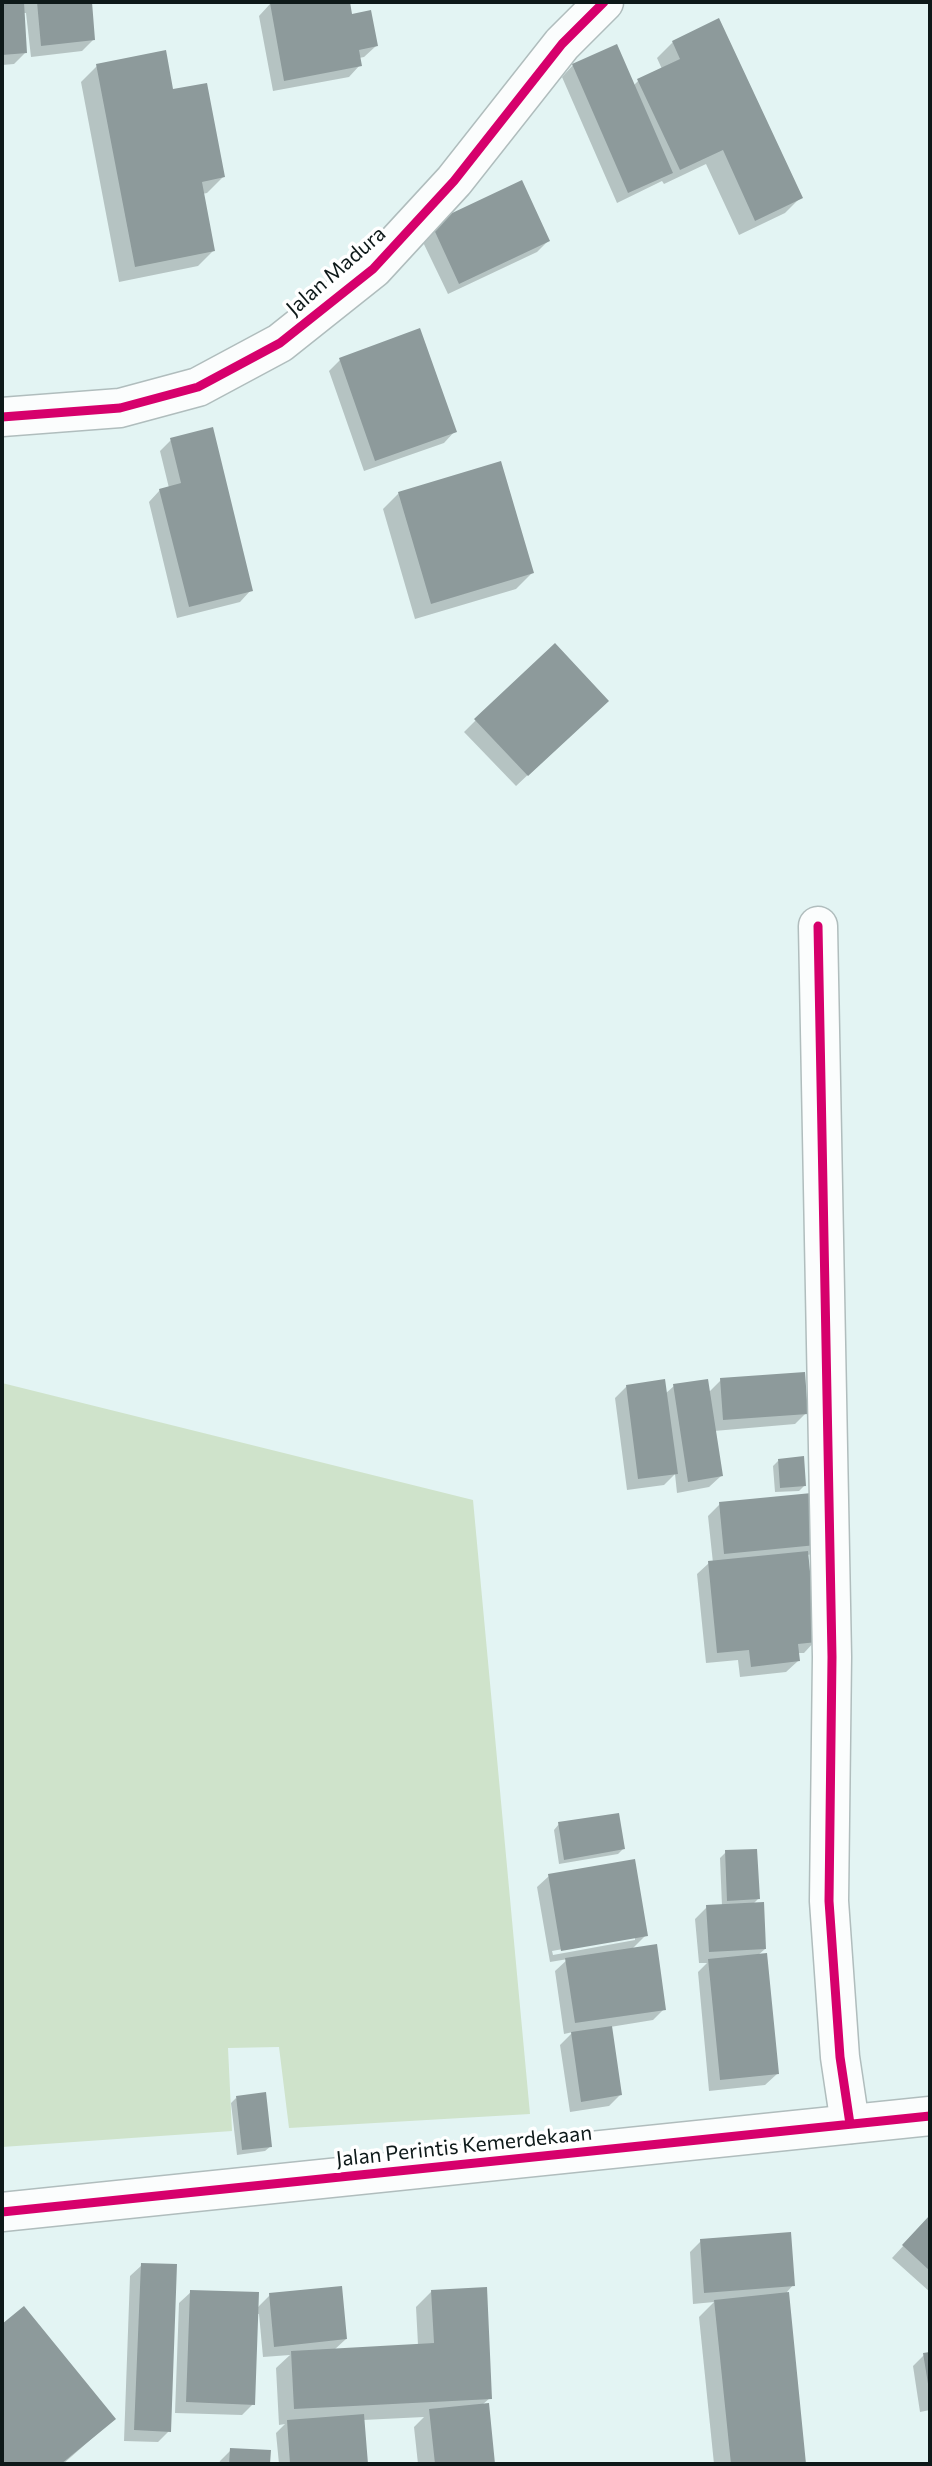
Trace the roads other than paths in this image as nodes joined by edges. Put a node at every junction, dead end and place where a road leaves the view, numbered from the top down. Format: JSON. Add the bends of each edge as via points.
{"nodes":[{"id":1,"x":604,"y":2,"type":"edge"},
{"id":2,"x":2,"y":417,"type":"edge"},
{"id":3,"x":818,"y":926,"type":"dead end"},
{"id":4,"x":930,"y":2116,"type":"edge"},
{"id":5,"x":850,"y":2124,"type":"junction"},
{"id":6,"x":2,"y":2212,"type":"edge"}],
"edges":[{"from":1,"to":2,"type":"street","name":"Jalan Madura","via":[[562,44],[454,181],[373,269],[280,343],[198,387],[120,408]]},
{"from":3,"to":5,"type":"street","via":[[832,1657],[829,1901],[840,2057]]},
{"from":4,"to":5,"type":"street","name":"Jalan Perintis Kemerdekaan"},
{"from":5,"to":6,"type":"street","name":"Jalan Perintis Kemerdekaan"}]}
